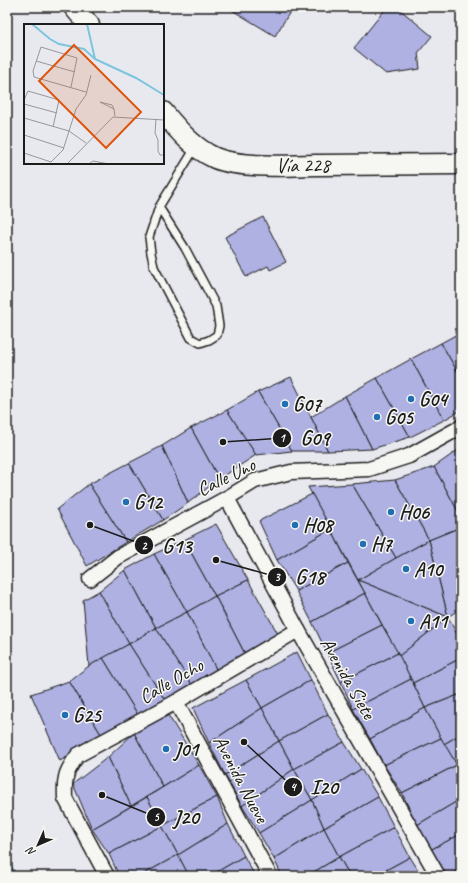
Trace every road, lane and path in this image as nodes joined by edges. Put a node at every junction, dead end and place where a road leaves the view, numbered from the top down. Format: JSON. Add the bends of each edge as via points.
{"nodes":[{"id":1,"x":74,"y":7,"type":"edge"},
{"id":2,"x":89,"y":24,"type":"edge"},
{"id":3,"x":164,"y":113,"type":"edge"},
{"id":4,"x":196,"y":146,"type":"junction"},
{"id":5,"x":461,"y":164,"type":"edge"},
{"id":6,"x":160,"y":207,"type":"junction"},
{"id":7,"x":461,"y":427,"type":"edge"},
{"id":8,"x":227,"y":498,"type":"junction"},
{"id":9,"x":90,"y":580,"type":"dead end"},
{"id":10,"x":298,"y":630,"type":"junction"},
{"id":11,"x":176,"y":702,"type":"junction"},
{"id":12,"x":107,"y":876,"type":"edge"},
{"id":13,"x":270,"y":876,"type":"edge"},
{"id":14,"x":438,"y":876,"type":"edge"}],
"edges":[{"from":1,"to":2,"type":"main road"},
{"from":3,"to":4,"type":"main road","name":"Vía 228","via":[[185,138]]},
{"from":4,"to":5,"type":"main road","name":"Vía 228","via":[[215,158],[246,164]]},
{"from":4,"to":6,"type":"lane"},
{"from":6,"to":6,"type":"lane","via":[[149,237],[154,267],[192,338],[200,343],[216,335],[219,326],[216,306]]},
{"from":7,"to":8,"type":"street","name":"Calle Uno","via":[[409,456],[369,469],[291,472],[254,481]]},
{"from":8,"to":9,"type":"street","name":"Calle Uno","via":[[118,557]]},
{"from":8,"to":10,"type":"street","name":"Avenida Siete"},
{"from":10,"to":11,"type":"street","name":"Calle Ocho"},
{"from":10,"to":14,"type":"street","name":"Avenida Siete"},
{"from":11,"to":12,"type":"street","name":"Calle Ocho","via":[[78,755],[68,769],[64,784],[65,798]]},
{"from":11,"to":13,"type":"street","name":"Avenida Nueve"}]}
